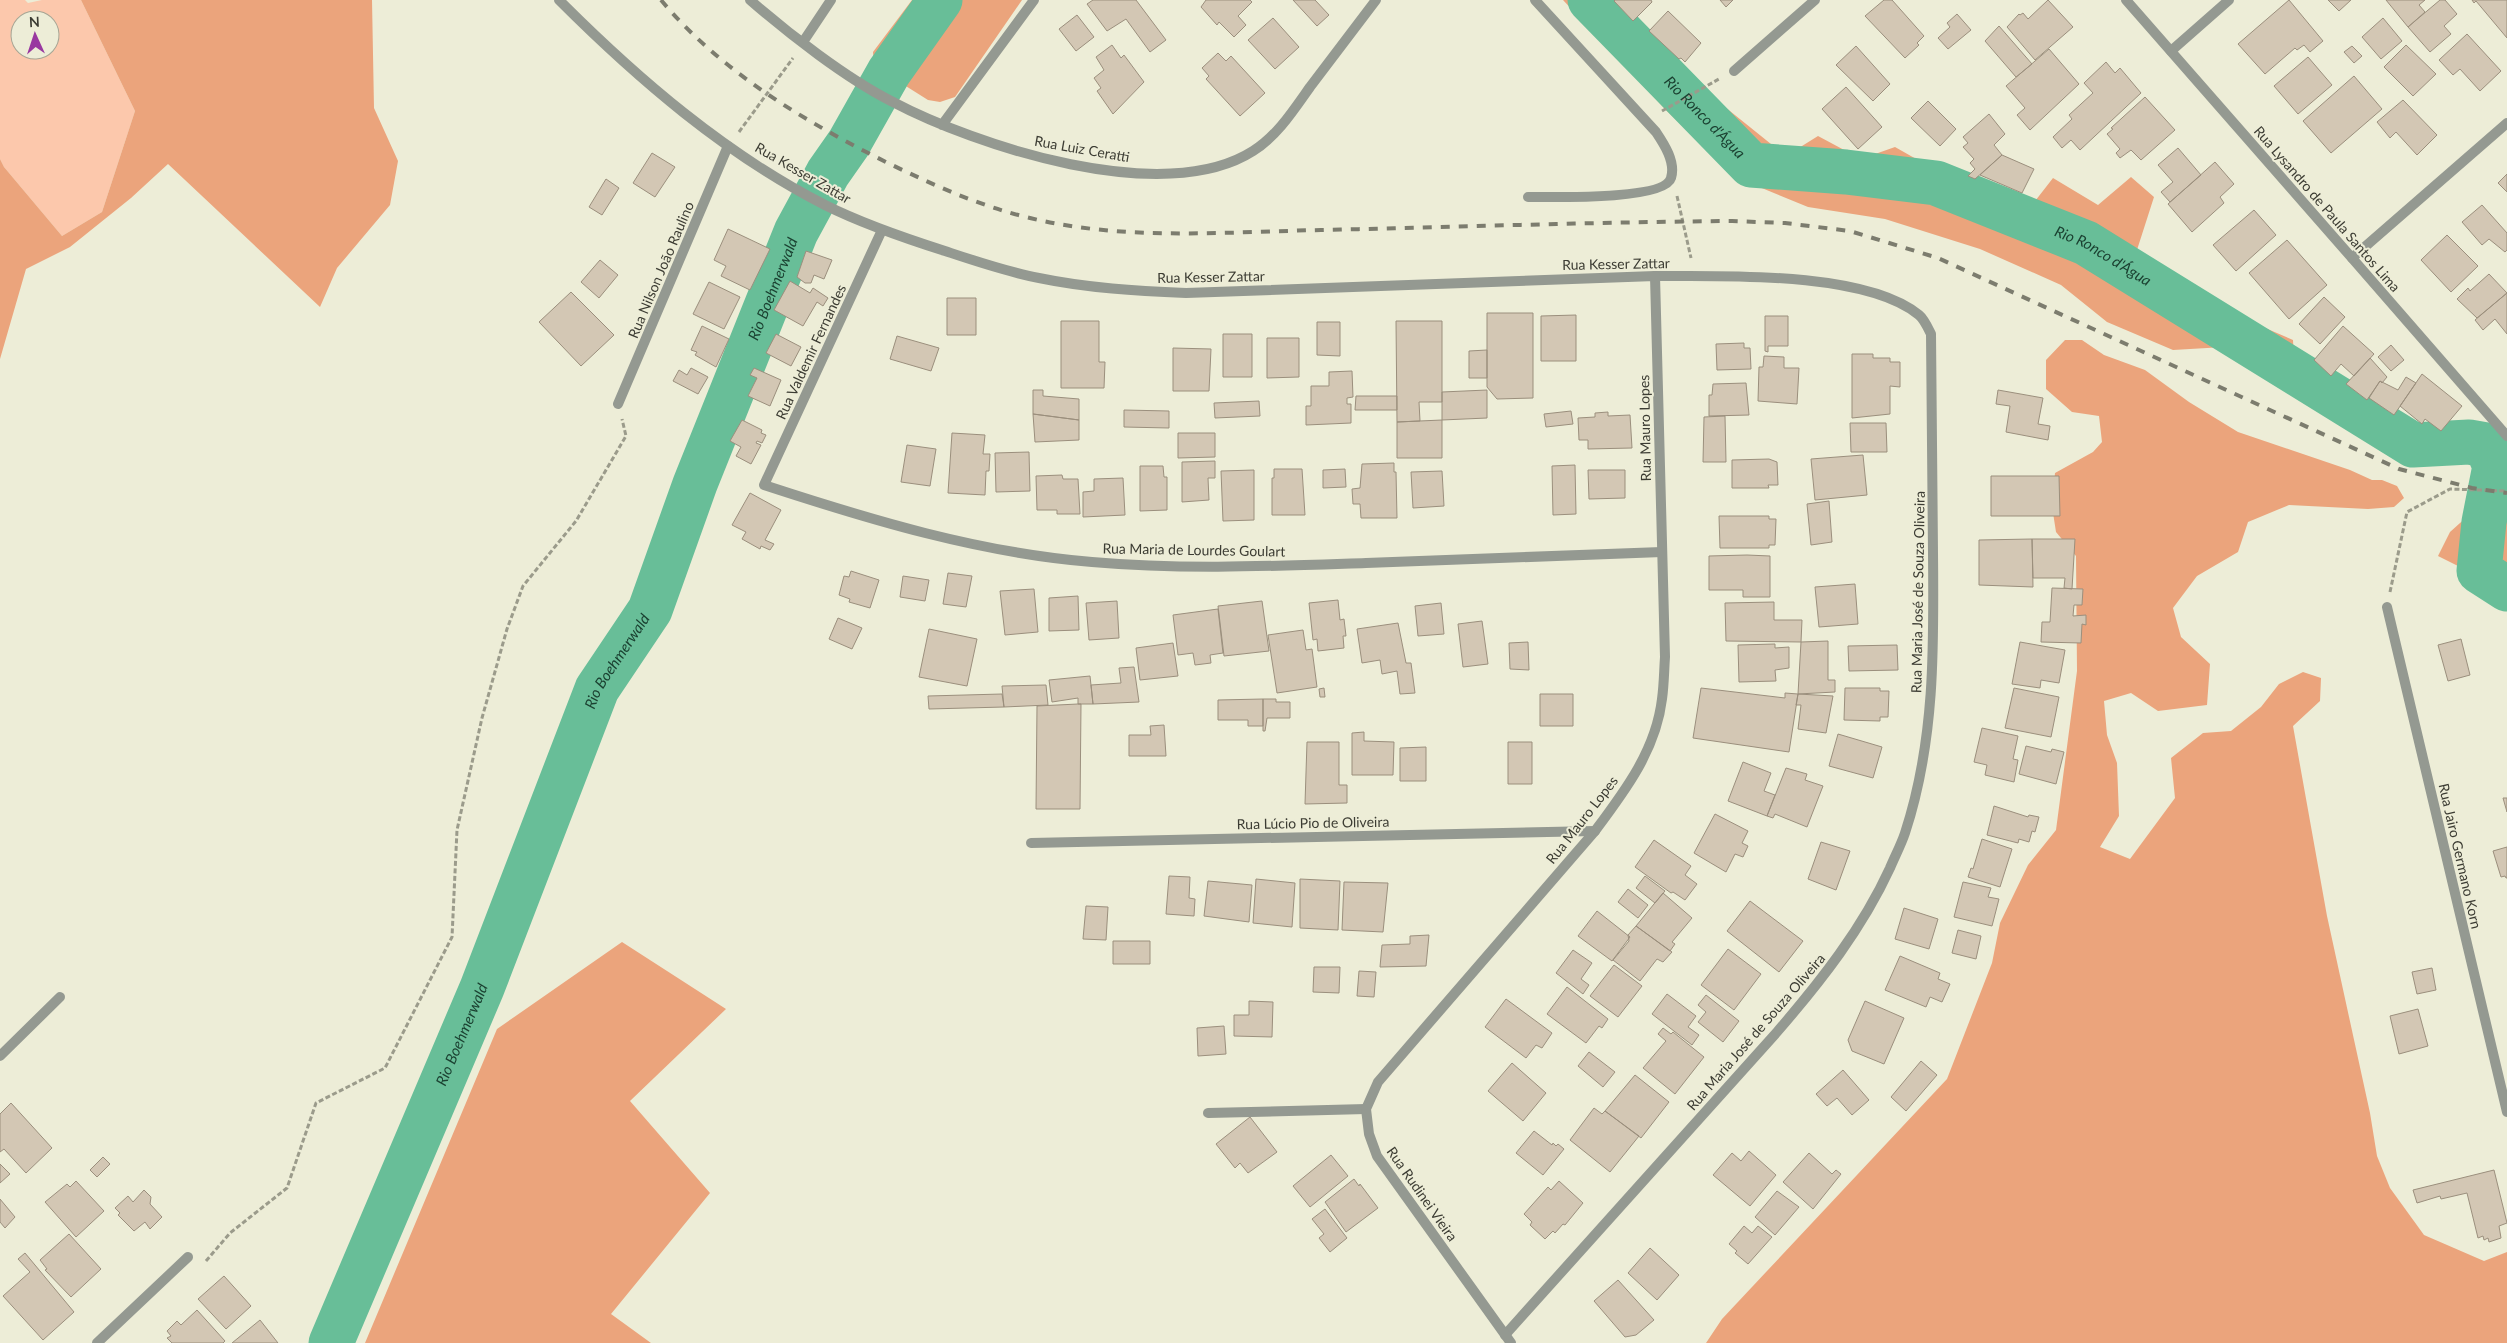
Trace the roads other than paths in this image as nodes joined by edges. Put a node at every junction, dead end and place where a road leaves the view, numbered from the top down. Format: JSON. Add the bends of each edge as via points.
{"nodes":[{"id":1,"x":559,"y":0,"type":"edge"},
{"id":2,"x":750,"y":0,"type":"edge"},
{"id":3,"x":831,"y":0,"type":"edge"},
{"id":4,"x":1034,"y":0,"type":"edge"},
{"id":5,"x":1376,"y":0,"type":"edge"},
{"id":6,"x":1535,"y":0,"type":"edge"},
{"id":7,"x":1815,"y":0,"type":"edge"},
{"id":8,"x":2126,"y":0,"type":"edge"},
{"id":9,"x":2230,"y":0,"type":"edge"},
{"id":10,"x":803,"y":42,"type":"junction"},
{"id":11,"x":2171,"y":51,"type":"junction"},
{"id":12,"x":1734,"y":71,"type":"road end"},
{"id":13,"x":2507,"y":123,"type":"edge"},
{"id":14,"x":942,"y":125,"type":"junction"},
{"id":15,"x":728,"y":146,"type":"junction"},
{"id":16,"x":1528,"y":197,"type":"dead end"},
{"id":17,"x":882,"y":230,"type":"junction"},
{"id":18,"x":2352,"y":258,"type":"junction"},
{"id":19,"x":1655,"y":276,"type":"junction"},
{"id":20,"x":1931,"y":334,"type":"joint"},
{"id":21,"x":618,"y":404,"type":"road end"},
{"id":22,"x":2507,"y":436,"type":"edge"},
{"id":23,"x":764,"y":485,"type":"joint"},
{"id":24,"x":1662,"y":552,"type":"junction"},
{"id":25,"x":2387,"y":607,"type":"road end"},
{"id":26,"x":1595,"y":830,"type":"junction"},
{"id":27,"x":1031,"y":843,"type":"dead end"},
{"id":28,"x":60,"y":998,"type":"dead end"},
{"id":29,"x":0,"y":1056,"type":"edge"},
{"id":30,"x":1366,"y":1109,"type":"junction"},
{"id":31,"x":2507,"y":1112,"type":"edge"},
{"id":32,"x":1208,"y":1113,"type":"dead end"},
{"id":33,"x":188,"y":1257,"type":"road end"},
{"id":34,"x":1508,"y":1339,"type":"edge"},
{"id":35,"x":98,"y":1343,"type":"edge"}],
"edges":[{"from":1,"to":15,"type":"street","name":"Rua Kesser Zattar","via":[[637,74]]},
{"from":2,"to":10,"type":"street","name":"Rua Luiz Ceratti"},
{"from":3,"to":10,"type":"street"},
{"from":4,"to":14,"type":"street"},
{"from":5,"to":14,"type":"street","name":"Rua Luiz Ceratti","via":[[1276,133],[1252,152],[1223,165],[1197,172],[1156,173],[1087,167],[1020,152]]},
{"from":6,"to":16,"type":"street","via":[[1656,132],[1666,147],[1672,178],[1666,186],[1640,194]]},
{"from":7,"to":12,"type":"street"},
{"from":8,"to":11,"type":"street","name":"Rua Lysandro de Paula Santos Lima"},
{"from":9,"to":11,"type":"street"},
{"from":10,"to":14,"type":"street","name":"Rua Luiz Ceratti","via":[[862,84]]},
{"from":11,"to":18,"type":"street","name":"Rua Lysandro de Paula Santos Lima"},
{"from":13,"to":18,"type":"street"},
{"from":15,"to":17,"type":"street","name":"Rua Kesser Zattar","via":[[793,187]]},
{"from":15,"to":21,"type":"street","name":"Rua Nilson João Raulino"},
{"from":17,"to":19,"type":"street","name":"Rua Kesser Zattar","via":[[1038,278],[1133,290],[1186,293]]},
{"from":17,"to":23,"type":"street","name":"Rua Valdemir Fernandes"},
{"from":18,"to":22,"type":"street","name":"Rua Lysandro de Paula Santos Lima"},
{"from":19,"to":20,"type":"street","name":"Rua Kesser Zattar","via":[[1762,278],[1844,286],[1888,297],[1920,316]]},
{"from":19,"to":24,"type":"street","name":"Rua Mauro Lopes"},
{"from":20,"to":34,"type":"street","name":"Rua Maria José de Souza Oliveira","via":[[1934,651],[1923,763],[1905,835],[1864,918],[1817,986]]},
{"from":23,"to":24,"type":"street","name":"Rua Maria de Lourdes Goulart","via":[[870,519],[936,535],[1010,551],[1091,562],[1234,568]]},
{"from":24,"to":26,"type":"street","name":"Rua Mauro Lopes","via":[[1665,657],[1656,729],[1625,790]]},
{"from":25,"to":31,"type":"street","name":"Rua Jairo Germano Korn"},
{"from":26,"to":27,"type":"street","name":"Rua Lúcio Pio de Oliveira"},
{"from":26,"to":30,"type":"street","name":"Rua Mauro Lopes","via":[[1378,1082]]},
{"from":28,"to":29,"type":"street"},
{"from":30,"to":32,"type":"street"},
{"from":30,"to":34,"type":"street","name":"Rua Rudinei Vieira","via":[[1369,1134],[1377,1156]]},
{"from":33,"to":35,"type":"street"}]}
